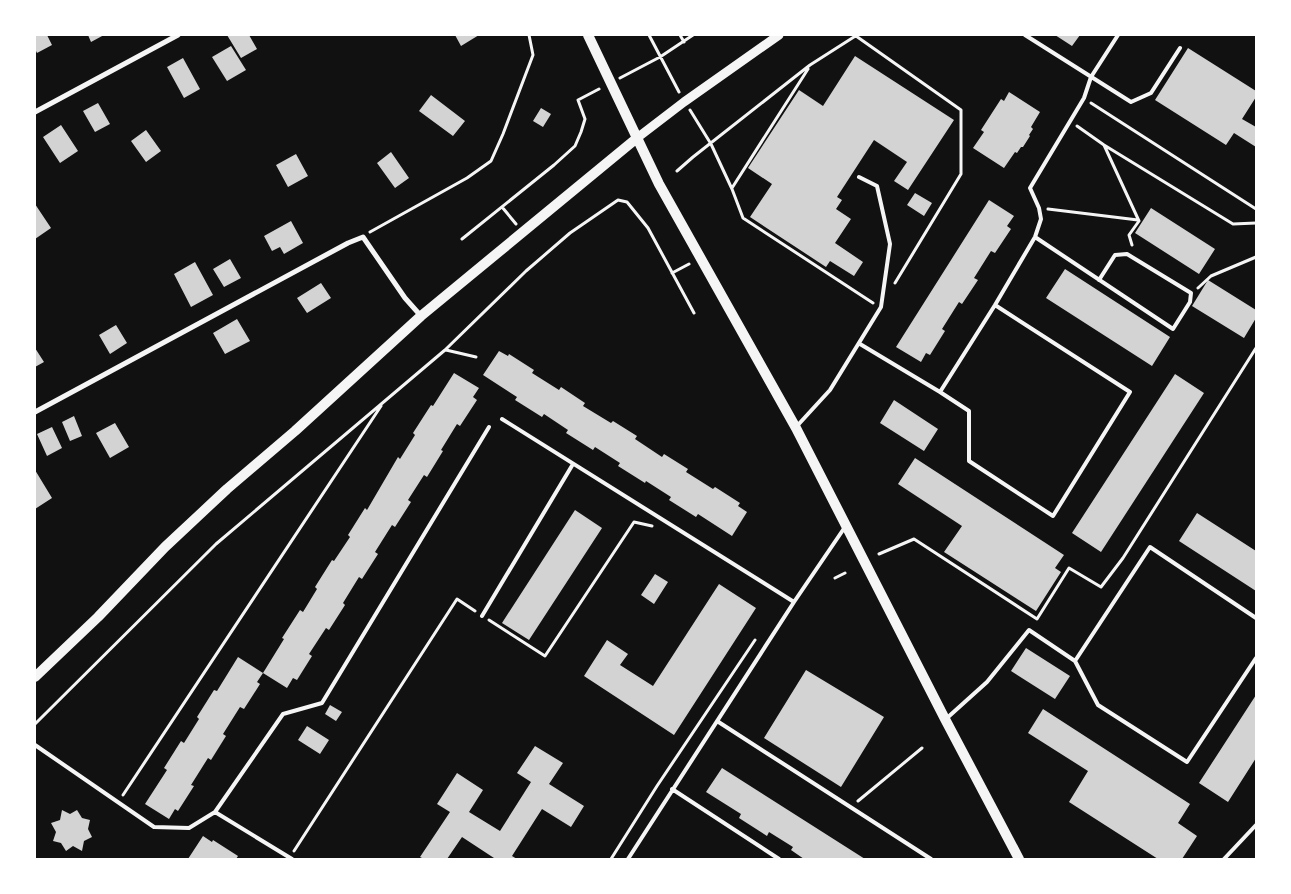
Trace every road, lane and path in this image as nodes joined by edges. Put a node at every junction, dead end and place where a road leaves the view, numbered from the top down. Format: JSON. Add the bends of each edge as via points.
{"nodes":[{"id":1,"x":178,"y":35,"type":"edge"},
{"id":2,"x":529,"y":35,"type":"edge"},
{"id":3,"x":588,"y":35,"type":"edge"},
{"id":4,"x":680,"y":35,"type":"edge"},
{"id":5,"x":693,"y":35,"type":"edge"},
{"id":6,"x":780,"y":35,"type":"edge"},
{"id":7,"x":857,"y":35,"type":"edge"},
{"id":8,"x":1025,"y":35,"type":"edge"},
{"id":9,"x":1118,"y":35,"type":"edge"},
{"id":10,"x":684,"y":42,"type":"junction"},
{"id":11,"x":1180,"y":48,"type":"dead end"},
{"id":12,"x":810,"y":65,"type":"junction"},
{"id":13,"x":1091,"y":77,"type":"junction"},
{"id":14,"x":610,"y":83,"type":"junction"},
{"id":15,"x":1084,"y":98,"type":"junction"},
{"id":16,"x":35,"y":112,"type":"edge"},
{"id":17,"x":1070,"y":121,"type":"junction"},
{"id":18,"x":637,"y":138,"type":"junction"},
{"id":19,"x":1104,"y":145,"type":"junction"},
{"id":20,"x":677,"y":172,"type":"dead end"},
{"id":21,"x":859,"y":177,"type":"dead end"},
{"id":22,"x":502,"y":207,"type":"junction"},
{"id":23,"x":1039,"y":208,"type":"junction"},
{"id":24,"x":1256,"y":209,"type":"edge"},
{"id":25,"x":1139,"y":220,"type":"junction"},
{"id":26,"x":1256,"y":223,"type":"edge"},
{"id":27,"x":522,"y":232,"type":"junction"},
{"id":28,"x":363,"y":237,"type":"junction"},
{"id":29,"x":1035,"y":237,"type":"junction"},
{"id":30,"x":462,"y":239,"type":"dead end"},
{"id":31,"x":1131,"y":244,"type":"dead end"},
{"id":32,"x":1256,"y":257,"type":"edge"},
{"id":33,"x":700,"y":258,"type":"junction"},
{"id":34,"x":672,"y":273,"type":"junction"},
{"id":35,"x":1100,"y":280,"type":"junction"},
{"id":36,"x":1191,"y":284,"type":"dead end"},
{"id":37,"x":995,"y":305,"type":"junction"},
{"id":38,"x":880,"y":307,"type":"junction"},
{"id":39,"x":694,"y":313,"type":"dead end"},
{"id":40,"x":420,"y":316,"type":"junction"},
{"id":41,"x":860,"y":344,"type":"junction"},
{"id":42,"x":1256,"y":348,"type":"edge"},
{"id":43,"x":445,"y":350,"type":"junction"},
{"id":44,"x":476,"y":357,"type":"dead end"},
{"id":45,"x":940,"y":392,"type":"junction"},
{"id":46,"x":384,"y":402,"type":"junction"},
{"id":47,"x":35,"y":412,"type":"edge"},
{"id":48,"x":502,"y":419,"type":"dead end"},
{"id":49,"x":490,"y":427,"type":"dead end"},
{"id":50,"x":796,"y":428,"type":"junction"},
{"id":51,"x":573,"y":464,"type":"junction"},
{"id":52,"x":846,"y":525,"type":"junction"},
{"id":53,"x":659,"y":528,"type":"dead end"},
{"id":54,"x":879,"y":554,"type":"dead end"},
{"id":55,"x":845,"y":573,"type":"dead end"},
{"id":56,"x":835,"y":578,"type":"dead end"},
{"id":57,"x":794,"y":602,"type":"junction"},
{"id":58,"x":482,"y":616,"type":"junction"},
{"id":59,"x":1256,"y":618,"type":"edge"},
{"id":60,"x":756,"y":639,"type":"dead end"},
{"id":61,"x":1256,"y":658,"type":"edge"},
{"id":62,"x":1075,"y":661,"type":"junction"},
{"id":63,"x":35,"y":677,"type":"edge"},
{"id":64,"x":945,"y":719,"type":"junction"},
{"id":65,"x":717,"y":721,"type":"junction"},
{"id":66,"x":35,"y":724,"type":"edge"},
{"id":67,"x":35,"y":745,"type":"edge"},
{"id":68,"x":922,"y":748,"type":"dead end"},
{"id":69,"x":672,"y":790,"type":"junction"},
{"id":70,"x":124,"y":795,"type":"dead end"},
{"id":71,"x":857,"y":801,"type":"dead end"},
{"id":72,"x":215,"y":812,"type":"junction"},
{"id":73,"x":1256,"y":825,"type":"edge"},
{"id":74,"x":291,"y":858,"type":"edge"},
{"id":75,"x":612,"y":859,"type":"edge"},
{"id":76,"x":628,"y":859,"type":"edge"},
{"id":77,"x":779,"y":859,"type":"edge"},
{"id":78,"x":931,"y":859,"type":"edge"},
{"id":79,"x":1019,"y":859,"type":"edge"},
{"id":80,"x":1224,"y":859,"type":"edge"}],
"edges":[{"from":1,"to":16,"type":"street"},
{"from":2,"to":28,"type":"path","via":[[533,56],[491,161],[468,178]]},
{"from":3,"to":14,"type":"main road"},
{"from":4,"to":10,"type":"path"},
{"from":5,"to":10,"type":"path"},
{"from":6,"to":18,"type":"street"},
{"from":7,"to":12,"type":"path"},
{"from":7,"to":38,"type":"path","via":[[960,110],[961,174]]},
{"from":8,"to":13,"type":"lane"},
{"from":9,"to":13,"type":"lane"},
{"from":10,"to":14,"type":"path"},
{"from":11,"to":13,"type":"lane","via":[[1151,93],[1131,102]]},
{"from":12,"to":20,"type":"path"},
{"from":12,"to":38,"type":"path","via":[[732,189],[742,218]]},
{"from":13,"to":15,"type":"lane"},
{"from":14,"to":18,"type":"main road"},
{"from":14,"to":22,"type":"path","via":[[578,100],[585,119],[575,146]]},
{"from":15,"to":17,"type":"lane"},
{"from":15,"to":24,"type":"path"},
{"from":17,"to":19,"type":"path"},
{"from":17,"to":23,"type":"lane","via":[[1030,188]]},
{"from":18,"to":27,"type":"main road"},
{"from":18,"to":33,"type":"main road"},
{"from":19,"to":25,"type":"path"},
{"from":19,"to":26,"type":"path","via":[[1233,224]]},
{"from":21,"to":38,"type":"lane","via":[[878,186],[890,244]]},
{"from":22,"to":27,"type":"path"},
{"from":22,"to":30,"type":"path"},
{"from":23,"to":25,"type":"path"},
{"from":23,"to":29,"type":"lane","via":[[1041,220]]},
{"from":25,"to":31,"type":"path","via":[[1129,235]]},
{"from":27,"to":40,"type":"main road"},
{"from":28,"to":40,"type":"street"},
{"from":28,"to":47,"type":"street"},
{"from":29,"to":35,"type":"lane"},
{"from":29,"to":37,"type":"lane"},
{"from":32,"to":36,"type":"path","via":[[1211,276],[1198,288]]},
{"from":33,"to":34,"type":"path"},
{"from":33,"to":50,"type":"main road"},
{"from":34,"to":39,"type":"path"},
{"from":34,"to":43,"type":"path","via":[[648,228],[627,202],[618,200],[570,233],[526,271]]},
{"from":35,"to":35,"type":"lane","via":[[1173,329],[1190,302],[1191,293],[1127,254],[1115,255]]},
{"from":37,"to":45,"type":"lane"},
{"from":37,"to":45,"type":"lane","via":[[1130,392],[1053,516],[969,461],[969,411]]},
{"from":38,"to":41,"type":"lane"},
{"from":40,"to":63,"type":"main road","via":[[220,496]]},
{"from":41,"to":45,"type":"lane"},
{"from":41,"to":50,"type":"lane","via":[[830,390]]},
{"from":42,"to":54,"type":"path","via":[[1128,550],[1101,587],[1069,568],[1037,619],[914,539]]},
{"from":43,"to":44,"type":"path"},
{"from":43,"to":46,"type":"path"},
{"from":46,"to":66,"type":"path","via":[[216,544]]},
{"from":46,"to":70,"type":"path"},
{"from":48,"to":51,"type":"lane"},
{"from":49,"to":72,"type":"lane","via":[[322,703],[283,714]]},
{"from":50,"to":52,"type":"main road"},
{"from":51,"to":57,"type":"lane"},
{"from":51,"to":58,"type":"lane"},
{"from":52,"to":57,"type":"lane"},
{"from":52,"to":64,"type":"main road"},
{"from":53,"to":58,"type":"path","via":[[634,522],[544,656]]},
{"from":55,"to":56,"type":"path"},
{"from":57,"to":65,"type":"lane"},
{"from":58,"to":74,"type":"path","via":[[457,599]]},
{"from":59,"to":62,"type":"lane","via":[[1150,547]]},
{"from":60,"to":75,"type":"path"},
{"from":61,"to":62,"type":"lane","via":[[1187,762],[1098,705]]},
{"from":62,"to":64,"type":"lane","via":[[1029,630],[987,682]]},
{"from":64,"to":79,"type":"main road"},
{"from":65,"to":69,"type":"lane"},
{"from":65,"to":78,"type":"lane"},
{"from":67,"to":72,"type":"lane","via":[[154,827],[189,828]]},
{"from":68,"to":71,"type":"path"},
{"from":69,"to":76,"type":"lane"},
{"from":69,"to":77,"type":"lane"},
{"from":72,"to":74,"type":"lane"},
{"from":73,"to":80,"type":"lane"}]}
